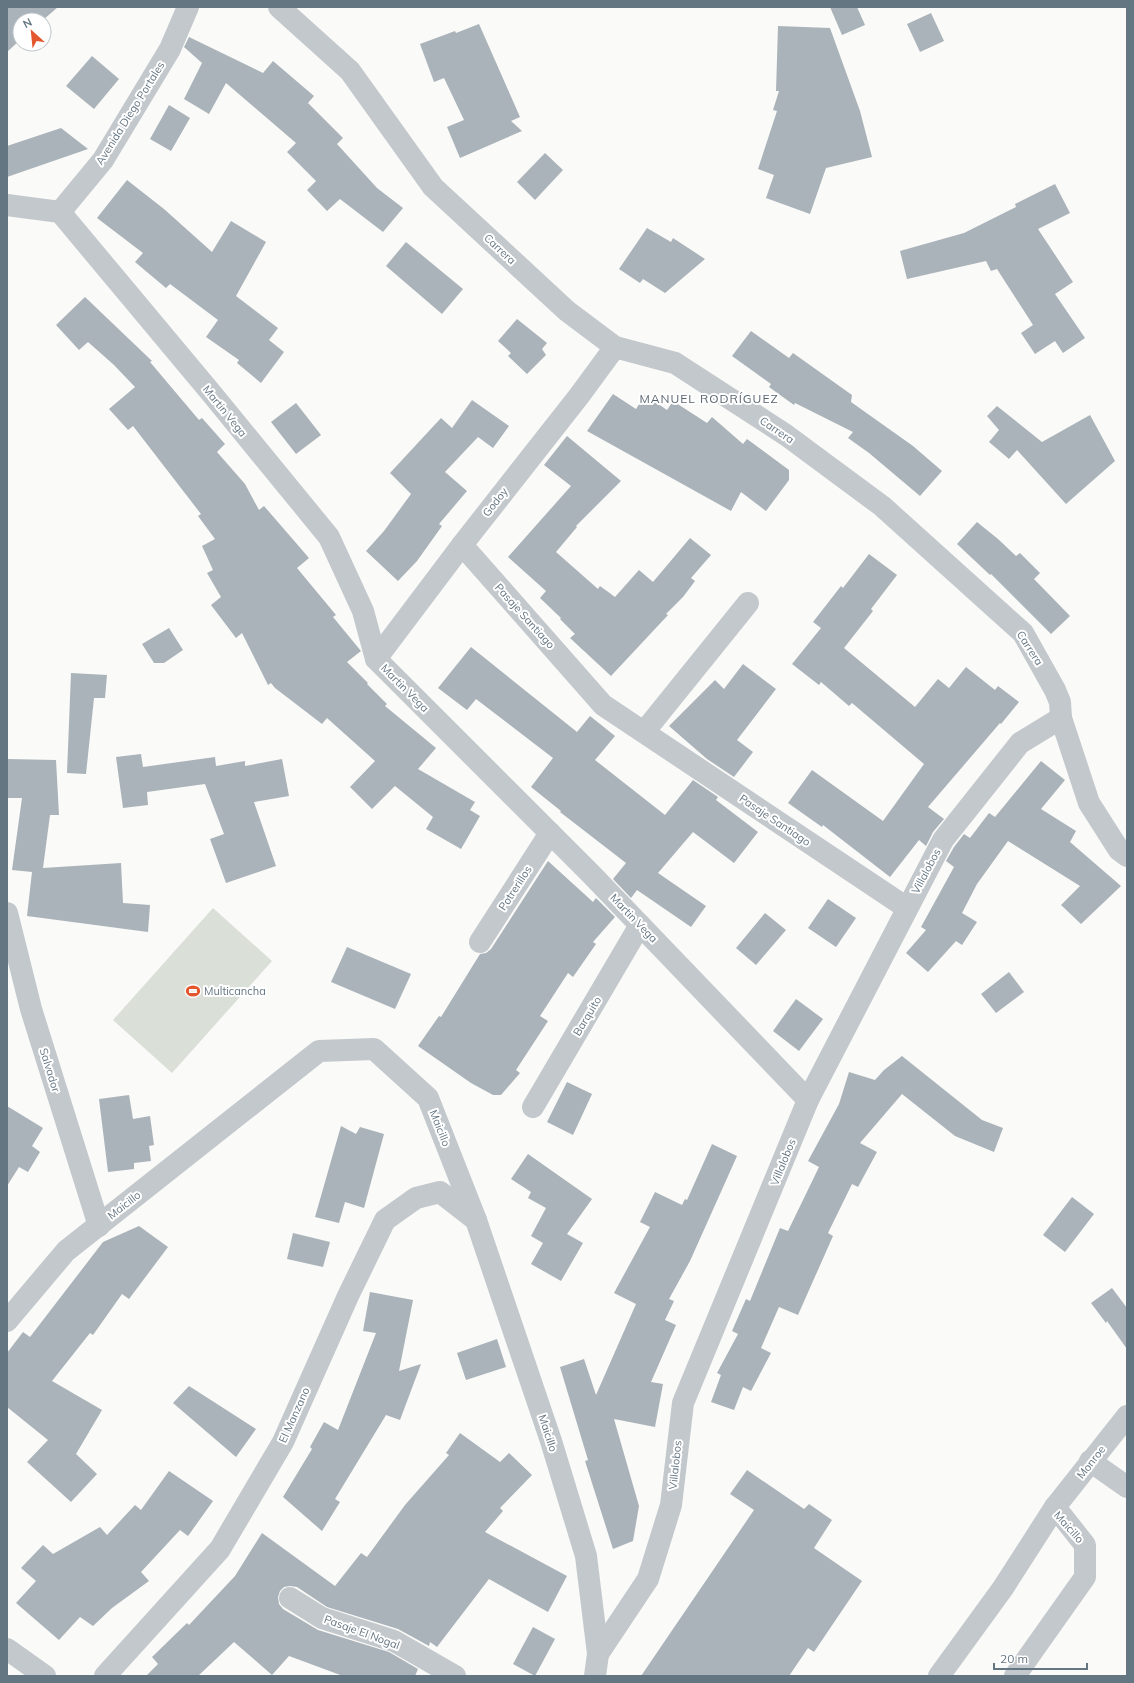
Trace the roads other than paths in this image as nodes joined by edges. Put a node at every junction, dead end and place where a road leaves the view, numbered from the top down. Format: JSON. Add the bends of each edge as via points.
{"nodes":[{"id":1,"x":188,"y":7,"type":"edge"},
{"id":2,"x":279,"y":7,"type":"edge"},
{"id":3,"x":7,"y":205,"type":"edge"},
{"id":4,"x":60,"y":212,"type":"junction"},
{"id":5,"x":615,"y":347,"type":"junction"},
{"id":6,"x":462,"y":545,"type":"junction"},
{"id":7,"x":748,"y":603,"type":"dead end"},
{"id":8,"x":376,"y":659,"type":"junction"},
{"id":9,"x":1061,"y":718,"type":"junction"},
{"id":10,"x":644,"y":732,"type":"junction"},
{"id":11,"x":550,"y":833,"type":"junction"},
{"id":12,"x":1127,"y":856,"type":"edge"},
{"id":13,"x":906,"y":908,"type":"junction"},
{"id":14,"x":7,"y":913,"type":"edge"},
{"id":15,"x":640,"y":925,"type":"junction"},
{"id":16,"x":480,"y":942,"type":"dead end"},
{"id":17,"x":808,"y":1100,"type":"junction"},
{"id":18,"x":533,"y":1107,"type":"dead end"},
{"id":19,"x":476,"y":1220,"type":"junction"},
{"id":20,"x":99,"y":1226,"type":"junction"},
{"id":21,"x":7,"y":1321,"type":"edge"},
{"id":22,"x":1127,"y":1416,"type":"edge"},
{"id":23,"x":1090,"y":1462,"type":"junction"},
{"id":24,"x":1127,"y":1487,"type":"edge"},
{"id":25,"x":1055,"y":1508,"type":"junction"},
{"id":26,"x":290,"y":1598,"type":"dead end"},
{"id":27,"x":7,"y":1649,"type":"edge"},
{"id":28,"x":598,"y":1654,"type":"junction"},
{"id":29,"x":46,"y":1676,"type":"edge"},
{"id":30,"x":105,"y":1676,"type":"edge"},
{"id":31,"x":454,"y":1676,"type":"edge"},
{"id":32,"x":595,"y":1676,"type":"edge"},
{"id":33,"x":939,"y":1676,"type":"edge"},
{"id":34,"x":1015,"y":1676,"type":"edge"}],
"edges":[{"from":1,"to":4,"type":"street","name":"Avenida Diego Portales","via":[[170,49],[102,160]]},
{"from":2,"to":5,"type":"street","name":"Carrera","via":[[350,71],[433,187],[568,311]]},
{"from":3,"to":4,"type":"street"},
{"from":4,"to":8,"type":"street","name":"Martin Vega","via":[[329,537],[363,611]]},
{"from":5,"to":6,"type":"street","name":"Godoy"},
{"from":5,"to":9,"type":"street","name":"Carrera","via":[[675,363],[786,435],[882,506],[1024,633],[1055,690],[1060,702]]},
{"from":6,"to":8,"type":"street","name":"Godoy"},
{"from":6,"to":10,"type":"street","name":"Pasaje Santiago","via":[[603,705]]},
{"from":7,"to":10,"type":"street"},
{"from":8,"to":11,"type":"street","name":"Martin Vega"},
{"from":9,"to":12,"type":"street","name":"Carrera","via":[[1089,803],[1119,850]]},
{"from":9,"to":13,"type":"street","name":"Villalobos","via":[[1020,743],[1015,749],[943,840]]},
{"from":10,"to":13,"type":"street","name":"Pasaje Santiago"},
{"from":11,"to":15,"type":"street","name":"Martin Vega"},
{"from":11,"to":16,"type":"street","name":"Potrerillos"},
{"from":13,"to":17,"type":"street","name":"Villalobos"},
{"from":14,"to":20,"type":"street","name":"Salvador","via":[[31,1009]]},
{"from":15,"to":17,"type":"street","name":"Martin Vega"},
{"from":15,"to":18,"type":"street","name":"Barquito"},
{"from":17,"to":28,"type":"street","name":"Villalobos","via":[[683,1403],[671,1505],[648,1579]]},
{"from":19,"to":20,"type":"street","name":"Maicillo","via":[[428,1098],[374,1049],[319,1051]]},
{"from":19,"to":28,"type":"street","name":"Maicillo","via":[[551,1441],[586,1556]]},
{"from":19,"to":30,"type":"street","name":"El Manzano","via":[[440,1192],[416,1198],[385,1220],[283,1442],[220,1549]]},
{"from":20,"to":21,"type":"street","name":"Maicillo","via":[[66,1251]]},
{"from":22,"to":23,"type":"street","name":"Monroe"},
{"from":23,"to":24,"type":"street"},
{"from":23,"to":25,"type":"street","name":"Monroe"},
{"from":25,"to":33,"type":"street","name":"Maicillo","via":[[1003,1588]]},
{"from":25,"to":34,"type":"street","name":"Maicillo","via":[[1085,1545],[1085,1577]]},
{"from":26,"to":31,"type":"street","name":"Pasaje El Nogal","via":[[322,1618],[394,1641]]},
{"from":27,"to":29,"type":"street"},
{"from":28,"to":32,"type":"street","name":"Maicillo"}]}
